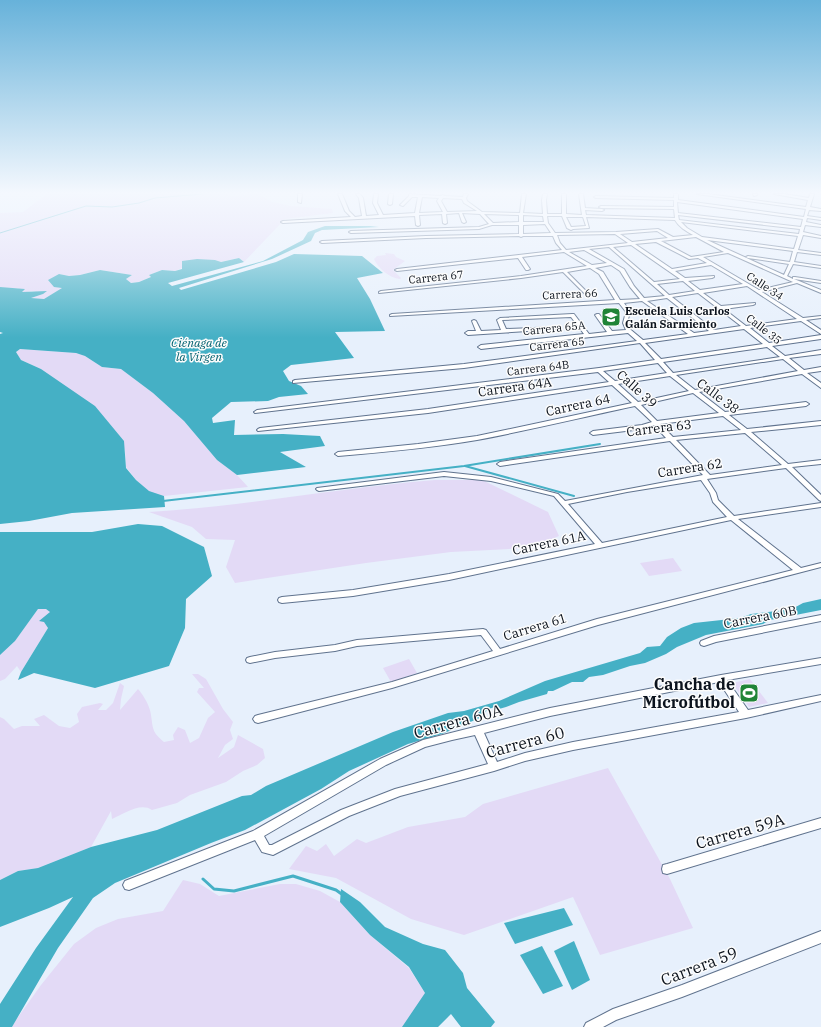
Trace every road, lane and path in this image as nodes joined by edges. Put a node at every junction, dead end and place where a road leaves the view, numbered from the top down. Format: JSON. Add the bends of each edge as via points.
{"nodes":[{"id":1,"x":560,"y":242,"type":"edge"},
{"id":2,"x":629,"y":242,"type":"edge"},
{"id":3,"x":649,"y":242,"type":"edge"},
{"id":4,"x":659,"y":242,"type":"edge"},
{"id":5,"x":709,"y":242,"type":"edge"},
{"id":6,"x":738,"y":242,"type":"edge"},
{"id":7,"x":798,"y":242,"type":"edge"},
{"id":8,"x":632,"y":244,"type":"junction"},
{"id":9,"x":610,"y":246,"type":"junction"},
{"id":10,"x":585,"y":249,"type":"junction"},
{"id":11,"x":795,"y":250,"type":"junction"},
{"id":12,"x":565,"y":251,"type":"junction"},
{"id":13,"x":730,"y":252,"type":"junction"},
{"id":14,"x":821,"y":254,"type":"edge"},
{"id":15,"x":738,"y":255,"type":"junction"},
{"id":16,"x":519,"y":256,"type":"junction"},
{"id":17,"x":698,"y":257,"type":"junction"},
{"id":18,"x":792,"y":263,"type":"junction"},
{"id":19,"x":611,"y":264,"type":"junction"},
{"id":20,"x":712,"y":264,"type":"junction"},
{"id":21,"x":592,"y":267,"type":"junction"},
{"id":22,"x":821,"y":267,"type":"edge"},
{"id":23,"x":528,"y":269,"type":"dead end"},
{"id":24,"x":397,"y":270,"type":"dead end"},
{"id":25,"x":671,"y":270,"type":"junction"},
{"id":26,"x":564,"y":271,"type":"junction"},
{"id":27,"x":786,"y":276,"type":"junction"},
{"id":28,"x":712,"y":277,"type":"dead end"},
{"id":29,"x":685,"y":280,"type":"junction"},
{"id":30,"x":797,"y":282,"type":"junction"},
{"id":31,"x":821,"y":282,"type":"edge"},
{"id":32,"x":653,"y":283,"type":"junction"},
{"id":33,"x":748,"y":285,"type":"junction"},
{"id":34,"x":381,"y":292,"type":"dead end"},
{"id":35,"x":699,"y":292,"type":"junction"},
{"id":36,"x":758,"y":292,"type":"junction"},
{"id":37,"x":821,"y":292,"type":"edge"},
{"id":38,"x":585,"y":293,"type":"dead end"},
{"id":39,"x":668,"y":296,"type":"junction"},
{"id":40,"x":643,"y":300,"type":"junction"},
{"id":41,"x":619,"y":301,"type":"junction"},
{"id":42,"x":753,"y":304,"type":"dead end"},
{"id":43,"x":720,"y":308,"type":"junction"},
{"id":44,"x":392,"y":315,"type":"dead end"},
{"id":45,"x":596,"y":315,"type":"dead end"},
{"id":46,"x":550,"y":316,"type":"junction"},
{"id":47,"x":821,"y":317,"type":"edge"},
{"id":48,"x":801,"y":320,"type":"junction"},
{"id":49,"x":474,"y":321,"type":"dead end"},
{"id":50,"x":744,"y":327,"type":"junction"},
{"id":51,"x":558,"y":328,"type":"junction"},
{"id":52,"x":504,"y":330,"type":"junction"},
{"id":53,"x":629,"y":331,"type":"junction"},
{"id":54,"x":480,"y":332,"type":"junction"},
{"id":55,"x":713,"y":332,"type":"junction"},
{"id":56,"x":821,"y":332,"type":"edge"},
{"id":57,"x":468,"y":333,"type":"dead end"},
{"id":58,"x":612,"y":333,"type":"junction"},
{"id":59,"x":692,"y":334,"type":"junction"},
{"id":60,"x":587,"y":335,"type":"junction"},
{"id":61,"x":565,"y":337,"type":"junction"},
{"id":62,"x":821,"y":337,"type":"edge"},
{"id":63,"x":643,"y":343,"type":"junction"},
{"id":64,"x":766,"y":344,"type":"junction"},
{"id":65,"x":481,"y":346,"type":"dead end"},
{"id":66,"x":821,"y":352,"type":"edge"},
{"id":67,"x":783,"y":356,"type":"junction"},
{"id":68,"x":660,"y":360,"type":"junction"},
{"id":69,"x":821,"y":369,"type":"edge"},
{"id":70,"x":599,"y":370,"type":"junction"},
{"id":71,"x":802,"y":371,"type":"junction"},
{"id":72,"x":671,"y":374,"type":"junction"},
{"id":73,"x":295,"y":382,"type":"dead end"},
{"id":74,"x":612,"y":383,"type":"junction"},
{"id":75,"x":821,"y":386,"type":"edge"},
{"id":76,"x":693,"y":392,"type":"junction"},
{"id":77,"x":637,"y":404,"type":"junction"},
{"id":78,"x":806,"y":404,"type":"dead end"},
{"id":79,"x":257,"y":412,"type":"dead end"},
{"id":80,"x":725,"y":415,"type":"junction"},
{"id":81,"x":656,"y":422,"type":"junction"},
{"id":82,"x":821,"y":423,"type":"edge"},
{"id":83,"x":260,"y":430,"type":"dead end"},
{"id":84,"x":746,"y":431,"type":"junction"},
{"id":85,"x":593,"y":434,"type":"dead end"},
{"id":86,"x":671,"y":439,"type":"junction"},
{"id":87,"x":338,"y":454,"type":"dead end"},
{"id":88,"x":821,"y":462,"type":"edge"},
{"id":89,"x":500,"y":464,"type":"dead end"},
{"id":90,"x":787,"y":466,"type":"junction"},
{"id":91,"x":705,"y":477,"type":"junction"},
{"id":92,"x":319,"y":489,"type":"dead end"},
{"id":93,"x":821,"y":499,"type":"edge"},
{"id":94,"x":563,"y":503,"type":"junction"},
{"id":95,"x":821,"y":506,"type":"edge"},
{"id":96,"x":732,"y":518,"type":"junction"},
{"id":97,"x":600,"y":545,"type":"junction"},
{"id":98,"x":821,"y":565,"type":"edge"},
{"id":99,"x":799,"y":570,"type":"junction"},
{"id":100,"x":282,"y":600,"type":"dead end"},
{"id":101,"x":821,"y":618,"type":"edge"},
{"id":102,"x":704,"y":643,"type":"dead end"},
{"id":103,"x":498,"y":652,"type":"junction"},
{"id":104,"x":250,"y":660,"type":"dead end"},
{"id":105,"x":821,"y":661,"type":"edge"},
{"id":106,"x":721,"y":678,"type":"junction"},
{"id":107,"x":821,"y":698,"type":"edge"},
{"id":108,"x":746,"y":714,"type":"junction"},
{"id":109,"x":258,"y":719,"type":"dead end"},
{"id":110,"x":478,"y":731,"type":"junction"},
{"id":111,"x":494,"y":767,"type":"junction"},
{"id":112,"x":821,"y":823,"type":"edge"},
{"id":113,"x":257,"y":834,"type":"junction"},
{"id":114,"x":667,"y":869,"type":"dead end"},
{"id":115,"x":129,"y":885,"type":"dead end"},
{"id":116,"x":821,"y":937,"type":"edge"},
{"id":117,"x":590,"y":1027,"type":"edge"}],
"edges":[{"from":1,"to":12,"type":"street"},
{"from":2,"to":8,"type":"street","name":"Calle 35"},
{"from":3,"to":8,"type":"street"},
{"from":4,"to":17,"type":"street","via":[[688,258]]},
{"from":5,"to":13,"type":"street"},
{"from":6,"to":11,"type":"street"},
{"from":7,"to":11,"type":"street"},
{"from":8,"to":9,"type":"street"},
{"from":8,"to":25,"type":"street","name":"Calle 35"},
{"from":9,"to":10,"type":"street"},
{"from":9,"to":32,"type":"street"},
{"from":10,"to":12,"type":"street"},
{"from":10,"to":19,"type":"street"},
{"from":11,"to":14,"type":"street"},
{"from":11,"to":18,"type":"street"},
{"from":12,"to":16,"type":"street"},
{"from":12,"to":21,"type":"street"},
{"from":13,"to":15,"type":"street"},
{"from":13,"to":17,"type":"street"},
{"from":15,"to":18,"type":"street"},
{"from":15,"to":27,"type":"street"},
{"from":16,"to":23,"type":"street"},
{"from":16,"to":24,"type":"street"},
{"from":17,"to":20,"type":"street","name":"Calle 34"},
{"from":18,"to":22,"type":"street"},
{"from":18,"to":27,"type":"street"},
{"from":19,"to":21,"type":"street","name":"Carrera 67"},
{"from":19,"to":40,"type":"street","via":[[622,270]]},
{"from":20,"to":25,"type":"street"},
{"from":20,"to":33,"type":"street","name":"Calle 34"},
{"from":21,"to":26,"type":"street","name":"Carrera 67"},
{"from":21,"to":41,"type":"street","via":[[601,273]]},
{"from":25,"to":29,"type":"street","name":"Calle 35"},
{"from":26,"to":34,"type":"street","name":"Carrera 67"},
{"from":26,"to":38,"type":"street"},
{"from":27,"to":30,"type":"street"},
{"from":27,"to":31,"type":"street"},
{"from":28,"to":29,"type":"street"},
{"from":29,"to":32,"type":"street"},
{"from":29,"to":35,"type":"street","name":"Calle 35"},
{"from":30,"to":36,"type":"street"},
{"from":30,"to":37,"type":"street"},
{"from":32,"to":39,"type":"street"},
{"from":33,"to":35,"type":"street","name":"Carrera 66"},
{"from":33,"to":36,"type":"street","name":"Calle 34"},
{"from":35,"to":39,"type":"street","name":"Carrera 66"},
{"from":35,"to":43,"type":"street","name":"Calle 35"},
{"from":36,"to":48,"type":"street","name":"Calle 34"},
{"from":39,"to":40,"type":"street","name":"Carrera 66"},
{"from":39,"to":55,"type":"street"},
{"from":40,"to":41,"type":"street","name":"Carrera 66"},
{"from":40,"to":59,"type":"street"},
{"from":41,"to":44,"type":"street","name":"Carrera 66"},
{"from":41,"to":53,"type":"street","via":[[628,312],[625,323]]},
{"from":42,"to":43,"type":"street"},
{"from":43,"to":50,"type":"street","name":"Calle 35"},
{"from":45,"to":58,"type":"street"},
{"from":46,"to":51,"type":"street"},
{"from":46,"to":52,"type":"street","via":[[500,319]]},
{"from":46,"to":60,"type":"street","via":[[572,315]]},
{"from":47,"to":48,"type":"street","name":"Carrera 65"},
{"from":48,"to":50,"type":"street","name":"Carrera 65"},
{"from":48,"to":56,"type":"street","name":"Calle 34"},
{"from":49,"to":54,"type":"street"},
{"from":50,"to":55,"type":"street","name":"Carrera 65"},
{"from":50,"to":64,"type":"street","name":"Calle 35"},
{"from":51,"to":52,"type":"street"},
{"from":51,"to":61,"type":"street"},
{"from":52,"to":54,"type":"street"},
{"from":53,"to":58,"type":"street","name":"Carrera 65A"},
{"from":53,"to":63,"type":"street","name":"Calle 38"},
{"from":54,"to":57,"type":"street"},
{"from":55,"to":59,"type":"street","name":"Carrera 65"},
{"from":58,"to":60,"type":"street","name":"Carrera 65A"},
{"from":59,"to":63,"type":"street","name":"Carrera 65"},
{"from":60,"to":61,"type":"street","name":"Carrera 65A"},
{"from":61,"to":65,"type":"street","name":"Carrera 65A"},
{"from":62,"to":64,"type":"street","name":"Carrera 64B"},
{"from":63,"to":68,"type":"street","name":"Calle 38"},
{"from":63,"to":73,"type":"street","name":"Carrera 65","via":[[464,366]]},
{"from":64,"to":67,"type":"street","name":"Calle 35"},
{"from":64,"to":68,"type":"street","name":"Carrera 64B"},
{"from":66,"to":67,"type":"street","name":"Carrera 64A"},
{"from":67,"to":71,"type":"street","name":"Calle 35"},
{"from":67,"to":72,"type":"street","name":"Carrera 64A"},
{"from":68,"to":70,"type":"street","name":"Carrera 64B"},
{"from":68,"to":72,"type":"street","name":"Calle 38"},
{"from":69,"to":71,"type":"street","name":"Carrera 64"},
{"from":70,"to":74,"type":"street","name":"Calle 39"},
{"from":70,"to":79,"type":"street","name":"Carrera 64B"},
{"from":71,"to":75,"type":"street","name":"Calle 35"},
{"from":71,"to":76,"type":"street","name":"Carrera 64"},
{"from":72,"to":74,"type":"street","name":"Carrera 64A"},
{"from":72,"to":76,"type":"street","name":"Calle 38"},
{"from":74,"to":77,"type":"street","name":"Calle 39"},
{"from":74,"to":83,"type":"street","name":"Carrera 64A","via":[[428,411]]},
{"from":76,"to":77,"type":"street","name":"Carrera 64"},
{"from":76,"to":80,"type":"street","name":"Calle 38"},
{"from":77,"to":81,"type":"street","name":"Calle 39"},
{"from":77,"to":87,"type":"street","name":"Carrera 64","via":[[496,434],[389,450]]},
{"from":78,"to":80,"type":"street"},
{"from":80,"to":81,"type":"street"},
{"from":80,"to":84,"type":"street","name":"Calle 38"},
{"from":81,"to":85,"type":"street","via":[[642,427]]},
{"from":81,"to":86,"type":"street","name":"Calle 39"},
{"from":82,"to":84,"type":"street","name":"Carrera 63"},
{"from":84,"to":86,"type":"street","name":"Carrera 63"},
{"from":84,"to":90,"type":"street","name":"Calle 38"},
{"from":86,"to":89,"type":"street","name":"Carrera 63"},
{"from":86,"to":91,"type":"street","name":"Calle 39"},
{"from":88,"to":90,"type":"street","name":"Carrera 62"},
{"from":90,"to":91,"type":"street","name":"Carrera 62"},
{"from":90,"to":93,"type":"street","name":"Calle 38"},
{"from":91,"to":94,"type":"street","name":"Carrera 62"},
{"from":91,"to":96,"type":"street","name":"Calle 39","via":[[715,501]]},
{"from":92,"to":94,"type":"street","via":[[444,474],[497,481],[551,493]]},
{"from":94,"to":97,"type":"street"},
{"from":95,"to":96,"type":"street","name":"Carrera 61A"},
{"from":96,"to":97,"type":"street","name":"Carrera 61A"},
{"from":96,"to":99,"type":"street","name":"Calle 39"},
{"from":97,"to":100,"type":"street","name":"Carrera 61A","via":[[449,577],[352,593]]},
{"from":98,"to":99,"type":"street","name":"Carrera 61"},
{"from":99,"to":103,"type":"street","name":"Carrera 61","via":[[597,622]]},
{"from":101,"to":102,"type":"street","name":"Carrera 60B"},
{"from":103,"to":104,"type":"street","via":[[483,632],[356,643]]},
{"from":103,"to":109,"type":"street","name":"Carrera 61","via":[[392,685]]},
{"from":105,"to":106,"type":"street","name":"Carrera 60A"},
{"from":106,"to":108,"type":"street"},
{"from":106,"to":110,"type":"street","name":"Carrera 60A","via":[[550,712]]},
{"from":107,"to":108,"type":"street","name":"Carrera 60"},
{"from":108,"to":111,"type":"street","name":"Carrera 60","via":[[573,746]]},
{"from":110,"to":111,"type":"street"},
{"from":110,"to":113,"type":"street","name":"Carrera 60A","via":[[423,744],[384,762]]},
{"from":111,"to":113,"type":"street","name":"Carrera 60","via":[[399,792],[345,813],[273,850],[266,849]]},
{"from":112,"to":114,"type":"street","name":"Carrera 59A"},
{"from":113,"to":115,"type":"street","name":"Carrera 60A"},
{"from":116,"to":117,"type":"street","name":"Carrera 59","via":[[682,991],[613,1014]]}]}
